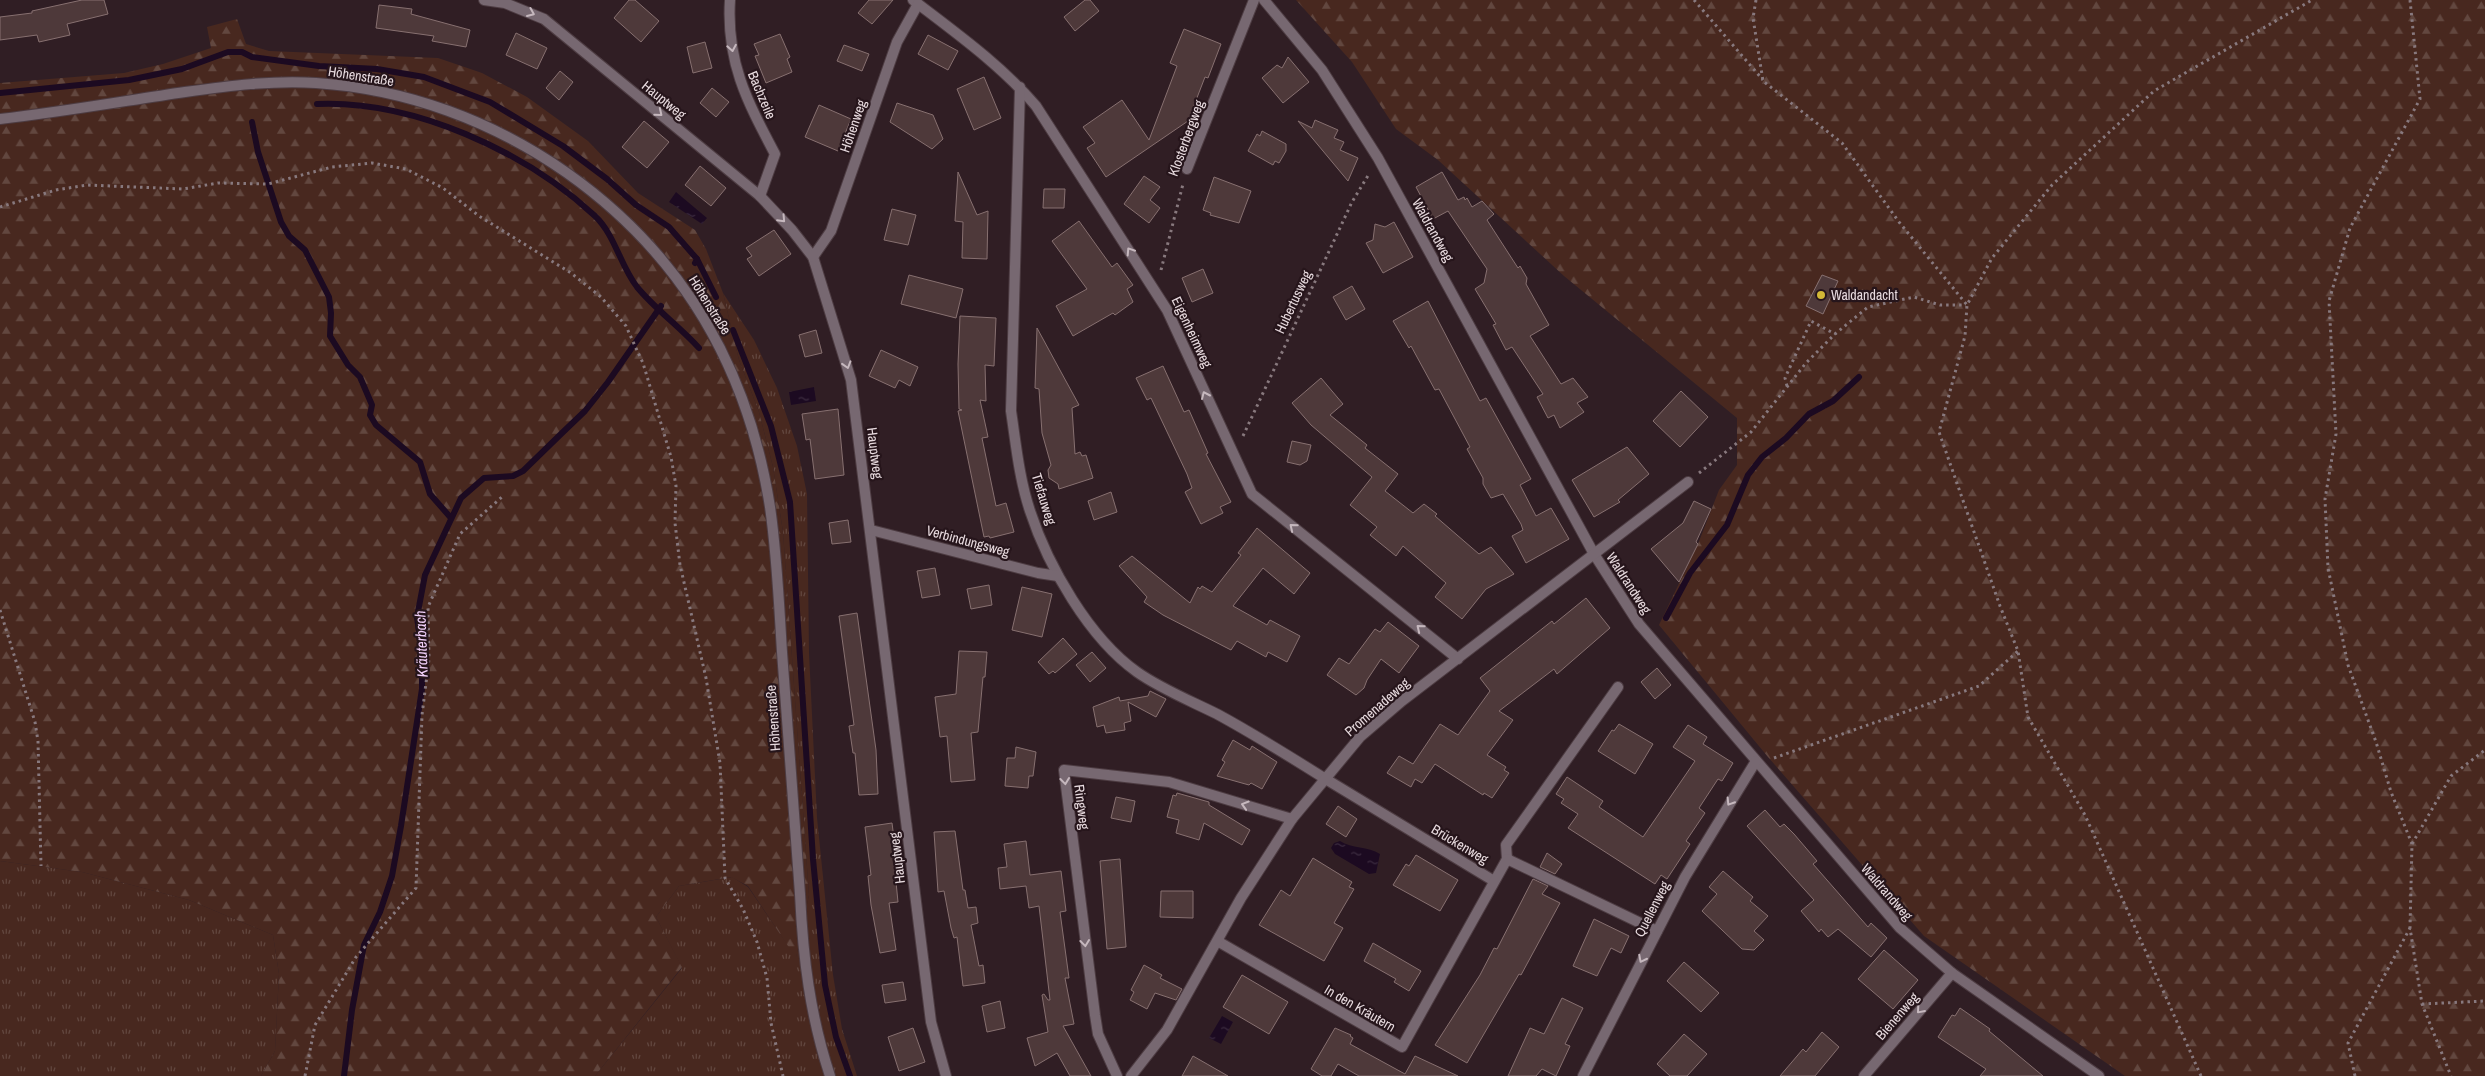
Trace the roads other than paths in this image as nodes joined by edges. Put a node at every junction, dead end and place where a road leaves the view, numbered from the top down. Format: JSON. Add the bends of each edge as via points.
{"nodes":[{"id":1,"x":484,"y":0,"type":"edge"},
{"id":2,"x":730,"y":0,"type":"edge"},
{"id":3,"x":1254,"y":0,"type":"edge"},
{"id":4,"x":1264,"y":0,"type":"edge"},
{"id":5,"x":916,"y":2,"type":"edge"},
{"id":6,"x":1020,"y":87,"type":"junction"},
{"id":7,"x":0,"y":119,"type":"edge"},
{"id":8,"x":1187,"y":169,"type":"road end"},
{"id":9,"x":760,"y":196,"type":"junction"},
{"id":10,"x":813,"y":257,"type":"junction"},
{"id":11,"x":1688,"y":482,"type":"road end"},
{"id":12,"x":871,"y":530,"type":"junction"},
{"id":13,"x":1594,"y":554,"type":"junction"},
{"id":14,"x":1058,"y":576,"type":"junction"},
{"id":15,"x":1458,"y":659,"type":"junction"},
{"id":16,"x":1618,"y":687,"type":"dead end"},
{"id":17,"x":1758,"y":763,"type":"junction"},
{"id":18,"x":1324,"y":778,"type":"junction"},
{"id":19,"x":1292,"y":819,"type":"junction"},
{"id":20,"x":1507,"y":859,"type":"junction"},
{"id":21,"x":1494,"y":881,"type":"junction"},
{"id":22,"x":1657,"y":931,"type":"junction"},
{"id":23,"x":1219,"y":942,"type":"junction"},
{"id":24,"x":1952,"y":973,"type":"junction"},
{"id":25,"x":830,"y":1076,"type":"edge"},
{"id":26,"x":946,"y":1076,"type":"edge"},
{"id":27,"x":1117,"y":1076,"type":"edge"},
{"id":28,"x":1131,"y":1076,"type":"edge"},
{"id":29,"x":1583,"y":1076,"type":"edge"},
{"id":30,"x":1864,"y":1076,"type":"edge"},
{"id":31,"x":2099,"y":1076,"type":"edge"}],
"edges":[{"from":1,"to":9,"type":"street","name":"Hauptweg","one_way":true,"via":[[505,3],[544,19]]},
{"from":2,"to":9,"type":"street","name":"Bachzeile","one_way":true,"via":[[728,28],[742,89],[775,154]]},
{"from":3,"to":8,"type":"street","name":"Klosterbergweg"},
{"from":4,"to":13,"type":"street","name":"Waldrandweg","via":[[1322,70],[1378,158]]},
{"from":5,"to":6,"type":"street","name":"Eigenheimweg","via":[[991,60]]},
{"from":5,"to":10,"type":"street","name":"Höhenweg","via":[[897,42],[831,231]]},
{"from":6,"to":14,"type":"street","name":"Tiefauweg","via":[[1011,410],[1018,463],[1030,511]]},
{"from":15,"to":6,"type":"street","name":"Eigenheimweg","one_way":true,"via":[[1252,494],[1156,290],[1036,106]]},
{"from":7,"to":25,"type":"street","name":"Höhenstraße","via":[[234,85],[314,82],[385,92],[464,115],[548,160],[592,190],[654,249],[683,285],[728,362],[752,433],[770,506],[803,954],[815,1023]]},
{"from":9,"to":10,"type":"street","name":"Hauptweg","one_way":true},
{"from":10,"to":12,"type":"street","name":"Hauptweg","one_way":true,"via":[[851,380]]},
{"from":11,"to":13,"type":"street","name":"Promenadeweg"},
{"from":12,"to":14,"type":"street","name":"Verbindungsweg"},
{"from":12,"to":26,"type":"street","name":"Hauptweg","via":[[931,1022]]},
{"from":13,"to":15,"type":"street","name":"Promenadeweg"},
{"from":13,"to":17,"type":"street","name":"Waldrandweg","via":[[1639,624]]},
{"from":14,"to":18,"type":"street","name":"Tiefauweg","via":[[1090,626],[1111,650],[1138,672],[1262,738]]},
{"from":15,"to":18,"type":"street","name":"Promenadeweg","via":[[1360,737]]},
{"from":16,"to":20,"type":"street","via":[[1506,846]]},
{"from":17,"to":22,"type":"street","name":"Quellenweg","one_way":true,"via":[[1684,877]]},
{"from":17,"to":24,"type":"street","name":"Waldrandweg","via":[[1900,928]]},
{"from":18,"to":19,"type":"street","name":"Promenadeweg"},
{"from":18,"to":21,"type":"street","name":"Brückenweg"},
{"from":19,"to":23,"type":"street","name":"Promenadeweg","via":[[1254,876]]},
{"from":19,"to":27,"type":"street","name":"Ringweg","one_way":true,"via":[[1169,782],[1064,770],[1094,1015],[1098,1034]]},
{"from":20,"to":21,"type":"street","name":"Brückenweg"},
{"from":20,"to":22,"type":"street","name":"Brückenweg"},
{"from":21,"to":23,"type":"street","name":"In den Kräutern","via":[[1402,1047]]},
{"from":22,"to":29,"type":"street","name":"Quellenweg","one_way":true},
{"from":23,"to":28,"type":"street","name":"Promenadeweg","via":[[1167,1030]]},
{"from":24,"to":30,"type":"street","name":"Bienenweg","one_way":true},
{"from":24,"to":31,"type":"street","name":"Waldrandweg"}]}
